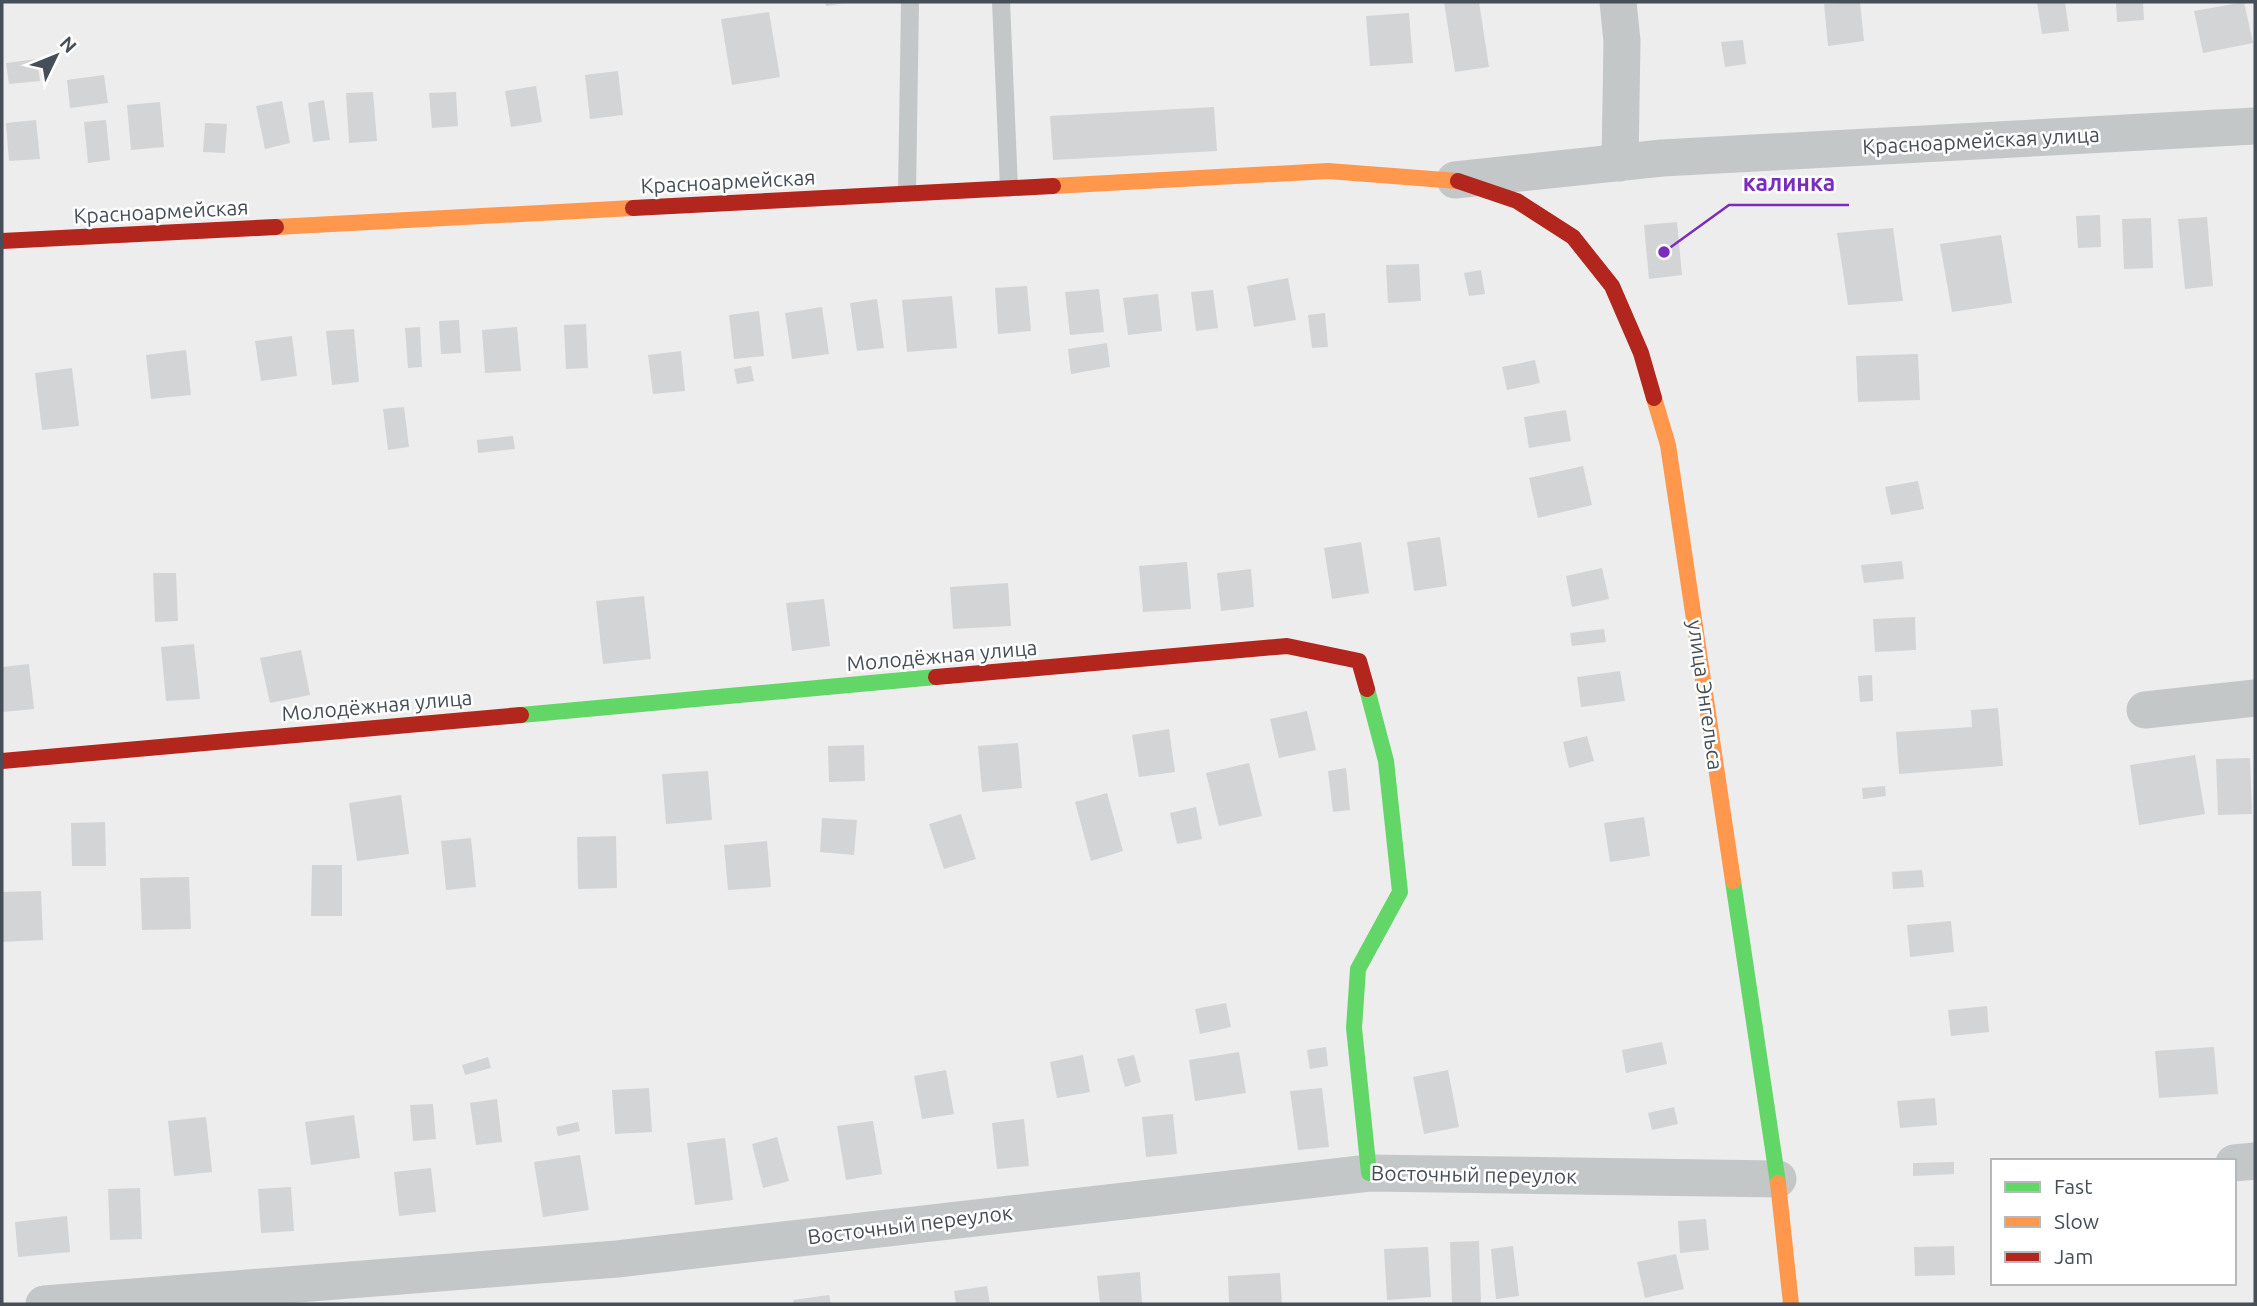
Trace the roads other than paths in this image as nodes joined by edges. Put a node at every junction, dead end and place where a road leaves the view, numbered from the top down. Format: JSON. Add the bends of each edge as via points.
{"nodes":[{"id":1,"x":910,"y":2,"type":"edge"},
{"id":2,"x":1001,"y":2,"type":"edge"},
{"id":3,"x":1618,"y":2,"type":"edge"},
{"id":4,"x":2255,"y":126,"type":"edge"},
{"id":5,"x":1620,"y":163,"type":"junction"},
{"id":6,"x":1455,"y":180,"type":"junction"},
{"id":7,"x":1009,"y":188,"type":"junction"},
{"id":8,"x":907,"y":194,"type":"junction"},
{"id":9,"x":2,"y":242,"type":"edge"},
{"id":10,"x":2255,"y":698,"type":"edge"},
{"id":11,"x":2145,"y":710,"type":"dead end"},
{"id":12,"x":2,"y":761,"type":"edge"},
{"id":13,"x":2255,"y":1161,"type":"edge"},
{"id":14,"x":2236,"y":1163,"type":"edge"},
{"id":15,"x":1368,"y":1172,"type":"junction"},
{"id":16,"x":1778,"y":1179,"type":"junction"},
{"id":17,"x":44,"y":1304,"type":"edge"},
{"id":18,"x":1791,"y":1304,"type":"edge"}],
"edges":[{"from":1,"to":8,"type":"lane"},
{"from":2,"to":7,"type":"lane"},
{"from":3,"to":5,"type":"street","via":[[1622,41]]},
{"from":4,"to":5,"type":"street","name":"Красноармейская улица"},
{"from":5,"to":6,"type":"street","name":"Красноармейская улица"},
{"from":6,"to":7,"type":"street","name":"Красноармейская","via":[[1328,171]]},
{"from":6,"to":16,"type":"street","name":"улица Энгельса","via":[[1517,201],[1573,237],[1612,286],[1641,353],[1668,444]]},
{"from":7,"to":8,"type":"street","name":"Красноармейская"},
{"from":8,"to":9,"type":"street","name":"Красноармейская"},
{"from":10,"to":11,"type":"street"},
{"from":12,"to":15,"type":"street","name":"Молодёжная улица","via":[[1287,646],[1359,661],[1386,761],[1401,892],[1358,969],[1354,1028]]},
{"from":13,"to":14,"type":"street"},
{"from":15,"to":16,"type":"street","name":"Восточный переулок"},
{"from":15,"to":17,"type":"street","name":"Восточный переулок","via":[[617,1259]]},
{"from":16,"to":18,"type":"street","name":"улица Энгельса"}]}
